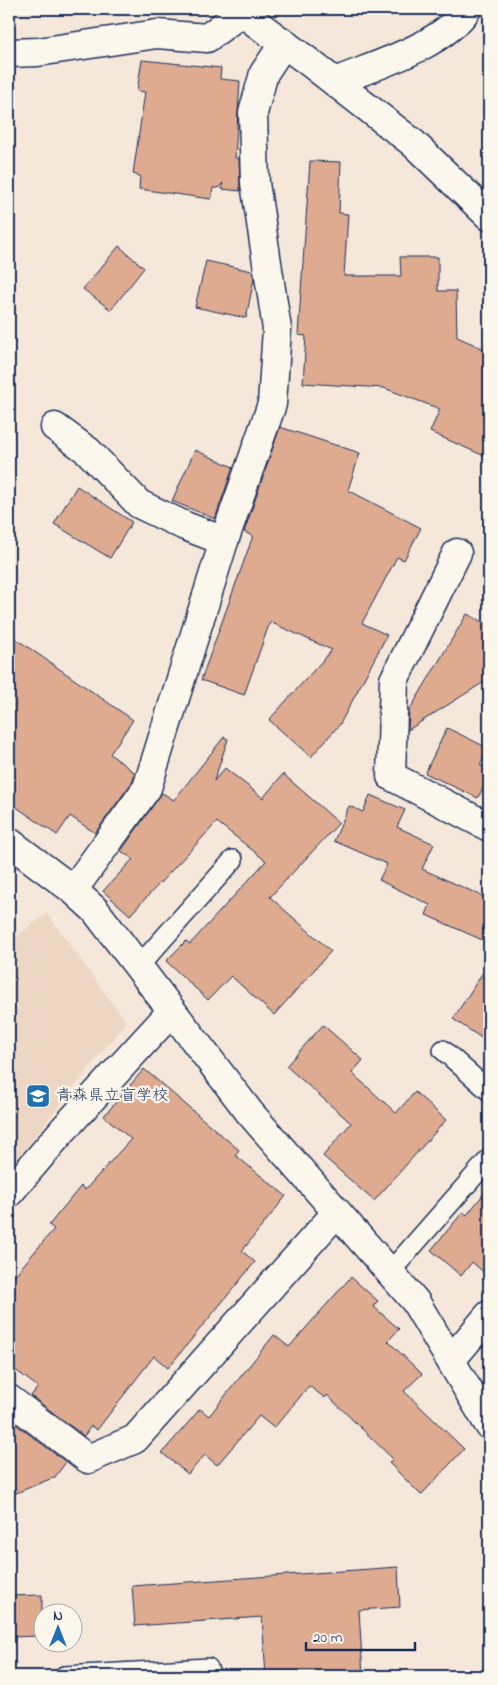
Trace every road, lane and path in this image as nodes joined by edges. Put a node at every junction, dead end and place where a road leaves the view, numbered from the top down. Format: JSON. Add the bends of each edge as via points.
{"nodes":[{"id":1,"x":467,"y":9,"type":"edge"},
{"id":2,"x":240,"y":11,"type":"edge"},
{"id":3,"x":284,"y":43,"type":"junction"},
{"id":4,"x":9,"y":52,"type":"edge"},
{"id":5,"x":335,"y":82,"type":"junction"},
{"id":6,"x":489,"y":216,"type":"edge"},
{"id":7,"x":55,"y":427,"type":"dead end"},
{"id":8,"x":224,"y":541,"type":"junction"},
{"id":9,"x":457,"y":553,"type":"dead end"},
{"id":10,"x":489,"y":827,"type":"edge"},
{"id":11,"x":9,"y":842,"type":"edge"},
{"id":12,"x":234,"y":860,"type":"dead end"},
{"id":13,"x":73,"y":890,"type":"junction"},
{"id":14,"x":138,"y":967,"type":"junction"},
{"id":15,"x":172,"y":1011,"type":"junction"},
{"id":16,"x":442,"y":1050,"type":"dead end"},
{"id":17,"x":489,"y":1091,"type":"edge"},
{"id":18,"x":489,"y":1159,"type":"edge"},
{"id":19,"x":9,"y":1193,"type":"edge"},
{"id":20,"x":337,"y":1212,"type":"junction"},
{"id":21,"x":390,"y":1272,"type":"junction"},
{"id":22,"x":489,"y":1315,"type":"edge"},
{"id":23,"x":451,"y":1360,"type":"junction"},
{"id":24,"x":9,"y":1399,"type":"edge"},
{"id":25,"x":489,"y":1425,"type":"edge"},
{"id":26,"x":64,"y":1676,"type":"edge"},
{"id":27,"x":210,"y":1676,"type":"edge"}],
"edges":[{"from":1,"to":5,"type":"street","via":[[449,28],[416,49]]},
{"from":2,"to":3,"type":"street"},
{"from":2,"to":4,"type":"street","via":[[207,38],[157,34],[38,52]]},
{"from":3,"to":5,"type":"street"},
{"from":3,"to":8,"type":"street","via":[[264,73],[253,113],[255,184],[277,329],[272,404]]},
{"from":5,"to":6,"type":"street","via":[[413,143]]},
{"from":7,"to":8,"type":"street","via":[[88,452],[139,504]]},
{"from":8,"to":13,"type":"street","via":[[148,788]]},
{"from":9,"to":10,"type":"street","via":[[394,680],[391,776]]},
{"from":11,"to":13,"type":"street"},
{"from":12,"to":14,"type":"lane"},
{"from":13,"to":14,"type":"street","via":[[95,910]]},
{"from":14,"to":15,"type":"street"},
{"from":15,"to":19,"type":"street"},
{"from":15,"to":20,"type":"street","via":[[250,1113]]},
{"from":16,"to":17,"type":"lane"},
{"from":18,"to":21,"type":"lane"},
{"from":20,"to":21,"type":"street"},
{"from":20,"to":24,"type":"street","via":[[135,1439],[88,1458]]},
{"from":21,"to":23,"type":"street","via":[[415,1301]]},
{"from":22,"to":23,"type":"street"},
{"from":23,"to":25,"type":"street"},
{"from":26,"to":27,"type":"lane","via":[[208,1668]]}]}
